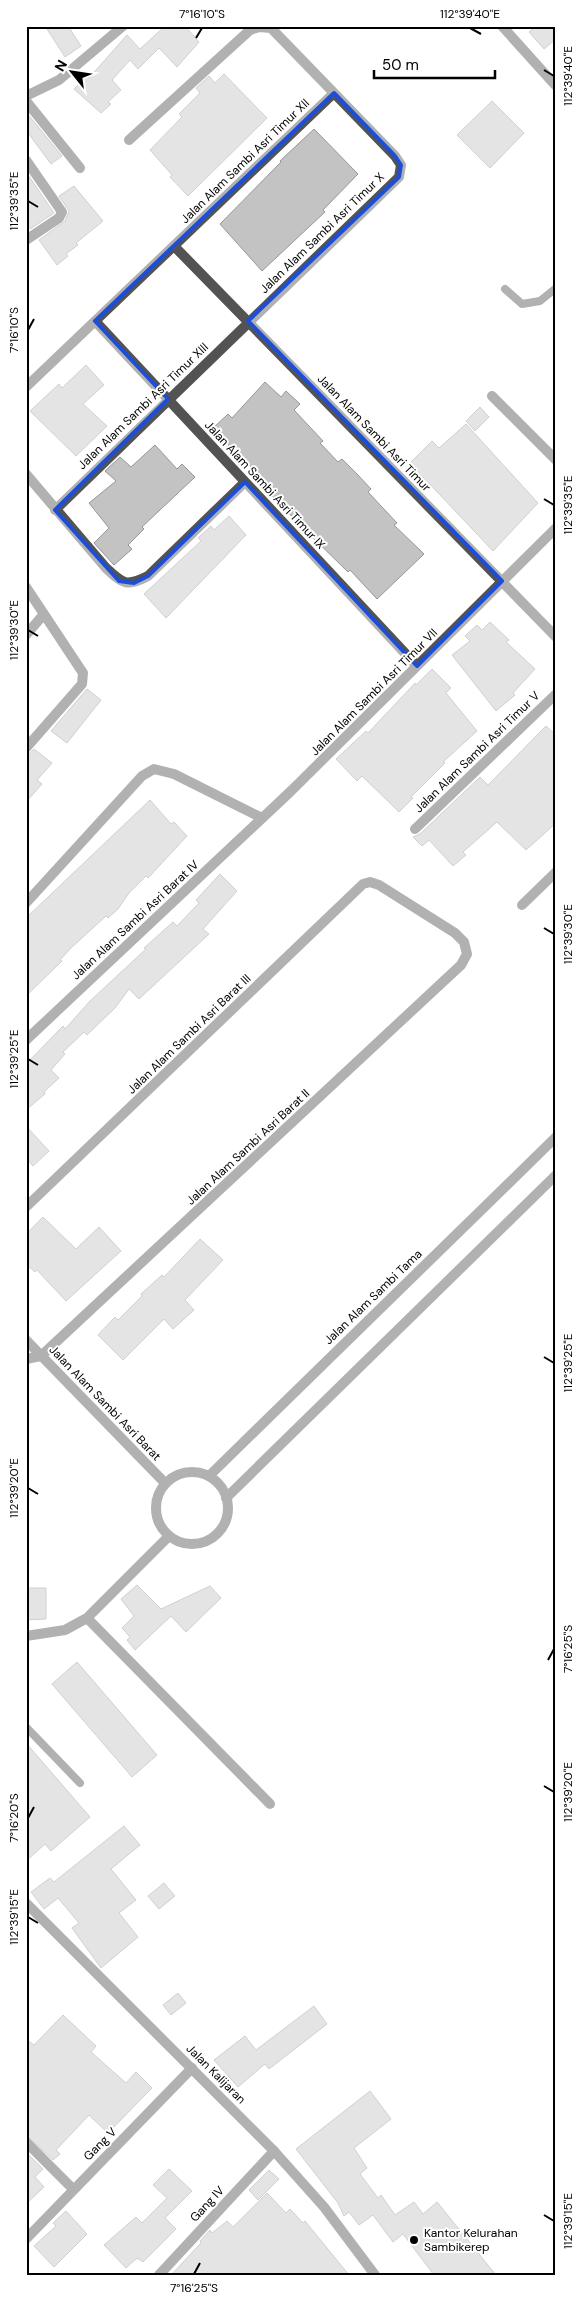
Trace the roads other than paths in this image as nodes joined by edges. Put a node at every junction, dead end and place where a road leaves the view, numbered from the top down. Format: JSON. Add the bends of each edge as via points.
{"nodes":[{"id":1,"x":123,"y":26,"type":"edge"},
{"id":2,"x":502,"y":26,"type":"edge"},
{"id":3,"x":556,"y":86,"type":"edge"},
{"id":4,"x":334,"y":93,"type":"junction"},
{"id":5,"x":26,"y":96,"type":"edge"},
{"id":6,"x":26,"y":101,"type":"edge"},
{"id":7,"x":129,"y":140,"type":"dead end"},
{"id":8,"x":26,"y":160,"type":"edge"},
{"id":9,"x":80,"y":168,"type":"dead end"},
{"id":10,"x":26,"y":240,"type":"edge"},
{"id":11,"x":174,"y":246,"type":"junction"},
{"id":12,"x":556,"y":288,"type":"edge"},
{"id":13,"x":504,"y":290,"type":"dead end"},
{"id":14,"x":248,"y":321,"type":"junction"},
{"id":15,"x":95,"y":322,"type":"junction"},
{"id":16,"x":26,"y":387,"type":"edge"},
{"id":17,"x":492,"y":396,"type":"dead end"},
{"id":18,"x":168,"y":400,"type":"junction"},
{"id":19,"x":556,"y":460,"type":"edge"},
{"id":20,"x":26,"y":474,"type":"edge"},
{"id":21,"x":245,"y":482,"type":"junction"},
{"id":22,"x":55,"y":510,"type":"junction"},
{"id":23,"x":556,"y":528,"type":"edge"},
{"id":24,"x":502,"y":581,"type":"junction"},
{"id":25,"x":26,"y":587,"type":"edge"},
{"id":26,"x":44,"y":614,"type":"junction"},
{"id":27,"x":26,"y":635,"type":"edge"},
{"id":28,"x":556,"y":637,"type":"edge"},
{"id":29,"x":417,"y":666,"type":"junction"},
{"id":30,"x":556,"y":694,"type":"edge"},
{"id":31,"x":26,"y":748,"type":"edge"},
{"id":32,"x":265,"y":815,"type":"junction"},
{"id":33,"x":415,"y":829,"type":"dead end"},
{"id":34,"x":556,"y":872,"type":"edge"},
{"id":35,"x":26,"y":903,"type":"edge"},
{"id":36,"x":522,"y":905,"type":"dead end"},
{"id":37,"x":467,"y":954,"type":"joint"},
{"id":38,"x":26,"y":1040,"type":"edge"},
{"id":39,"x":556,"y":1137,"type":"edge"},
{"id":40,"x":556,"y":1175,"type":"edge"},
{"id":41,"x":26,"y":1206,"type":"edge"},
{"id":42,"x":26,"y":1340,"type":"edge"},
{"id":43,"x":41,"y":1356,"type":"junction"},
{"id":44,"x":26,"y":1360,"type":"edge"},
{"id":45,"x":208,"y":1476,"type":"junction"},
{"id":46,"x":165,"y":1483,"type":"junction"},
{"id":47,"x":226,"y":1498,"type":"junction"},
{"id":48,"x":169,"y":1536,"type":"junction"},
{"id":49,"x":87,"y":1618,"type":"junction"},
{"id":50,"x":26,"y":1636,"type":"edge"},
{"id":51,"x":26,"y":1727,"type":"edge"},
{"id":52,"x":80,"y":1783,"type":"dead end"},
{"id":53,"x":270,"y":1804,"type":"dead end"},
{"id":54,"x":26,"y":1903,"type":"edge"},
{"id":55,"x":192,"y":2068,"type":"junction"},
{"id":56,"x":26,"y":2142,"type":"edge"},
{"id":57,"x":274,"y":2151,"type":"junction"},
{"id":58,"x":73,"y":2189,"type":"junction"},
{"id":59,"x":26,"y":2239,"type":"edge"},
{"id":60,"x":159,"y":2275,"type":"edge"},
{"id":61,"x":375,"y":2275,"type":"edge"}],
"edges":[{"from":1,"to":5,"type":"street","via":[[59,80]]},
{"from":2,"to":3,"type":"street"},
{"from":4,"to":7,"type":"street","name":"Jalan Alam Sambi Asri Timur X","via":[[271,28],[260,27],[250,30]]},
{"from":4,"to":11,"type":"street","name":"Jalan Alam Sambi Asri Timur XII"},
{"from":4,"to":14,"type":"street","name":"Jalan Alam Sambi Asri Timur X","via":[[395,156],[401,165],[399,177]]},
{"from":6,"to":9,"type":"street"},
{"from":8,"to":10,"type":"street","via":[[62,212],[59,218]]},
{"from":11,"to":14,"type":"street","name":"Jalan Alam Sambi Asri Timur"},
{"from":11,"to":15,"type":"street","name":"Jalan Alam Sambi Asri Timur XII"},
{"from":12,"to":13,"type":"lane","via":[[540,301],[522,304]]},
{"from":14,"to":18,"type":"street","name":"Jalan Alam Sambi Asri Timur XIII"},
{"from":14,"to":24,"type":"street","name":"Jalan Alam Sambi Asri Timur"},
{"from":15,"to":16,"type":"street","name":"Jalan Alam Sambi Asri Timur XII"},
{"from":15,"to":18,"type":"street","name":"Jalan Alam Sambi Asri Timur IX"},
{"from":17,"to":19,"type":"street"},
{"from":18,"to":21,"type":"street","name":"Jalan Alam Sambi Asri Timur IX"},
{"from":18,"to":22,"type":"street","name":"Jalan Alam Sambi Asri Timur XIII"},
{"from":20,"to":22,"type":"street"},
{"from":21,"to":22,"type":"street","via":[[148,576],[134,583],[119,581]]},
{"from":21,"to":29,"type":"street","name":"Jalan Alam Sambi Asri Timur IX"},
{"from":23,"to":24,"type":"street","name":"Jalan Alam Sambi Asri Timur VII"},
{"from":24,"to":28,"type":"street","name":"Jalan Alam Sambi Asri Timur"},
{"from":24,"to":29,"type":"street","name":"Jalan Alam Sambi Asri Timur VII"},
{"from":25,"to":26,"type":"street"},
{"from":26,"to":27,"type":"street"},
{"from":26,"to":31,"type":"street","via":[[83,673],[82,684]]},
{"from":29,"to":32,"type":"street","name":"Jalan Alam Sambi Asri Timur VII"},
{"from":30,"to":33,"type":"street","name":"Jalan Alam Sambi Asri Timur V"},
{"from":32,"to":35,"type":"street","via":[[174,774],[154,769],[142,776]]},
{"from":32,"to":38,"type":"street","name":"Jalan Alam Sambi Asri Barat IV"},
{"from":34,"to":36,"type":"street"},
{"from":37,"to":41,"type":"street","name":"Jalan Alam Sambi Asri Barat III","via":[[464,942],[455,933],[370,882],[363,884]]},
{"from":37,"to":43,"type":"street","name":"Jalan Alam Sambi Asri Barat II","via":[[461,965]]},
{"from":39,"to":45,"type":"street","name":"Jalan Alam Sambi Tama"},
{"from":40,"to":47,"type":"street"},
{"from":42,"to":43,"type":"street","name":"Jalan Alam Sambi Asri Barat"},
{"from":43,"to":44,"type":"street"},
{"from":43,"to":46,"type":"street","name":"Jalan Alam Sambi Asri Barat"},
{"from":45,"to":46,"type":"street","via":[[194,1471],[178,1474]]},
{"from":45,"to":47,"type":"street","via":[[216,1481]]},
{"from":46,"to":48,"type":"street","via":[[156,1504],[156,1516]]},
{"from":47,"to":48,"type":"street","via":[[226,1518],[213,1536],[191,1544]]},
{"from":48,"to":49,"type":"street"},
{"from":49,"to":50,"type":"street","via":[[65,1630]]},
{"from":49,"to":53,"type":"street"},
{"from":51,"to":52,"type":"lane"},
{"from":54,"to":55,"type":"street","name":"Jalan Kalijaran"},
{"from":55,"to":57,"type":"street","name":"Jalan Kalijaran"},
{"from":55,"to":58,"type":"street","name":"Gang V"},
{"from":56,"to":58,"type":"street"},
{"from":57,"to":60,"type":"street","name":"Gang IV"},
{"from":57,"to":61,"type":"street","name":"Jalan Kalijaran","via":[[324,2207]]},
{"from":58,"to":59,"type":"street","name":"Gang V"}]}
